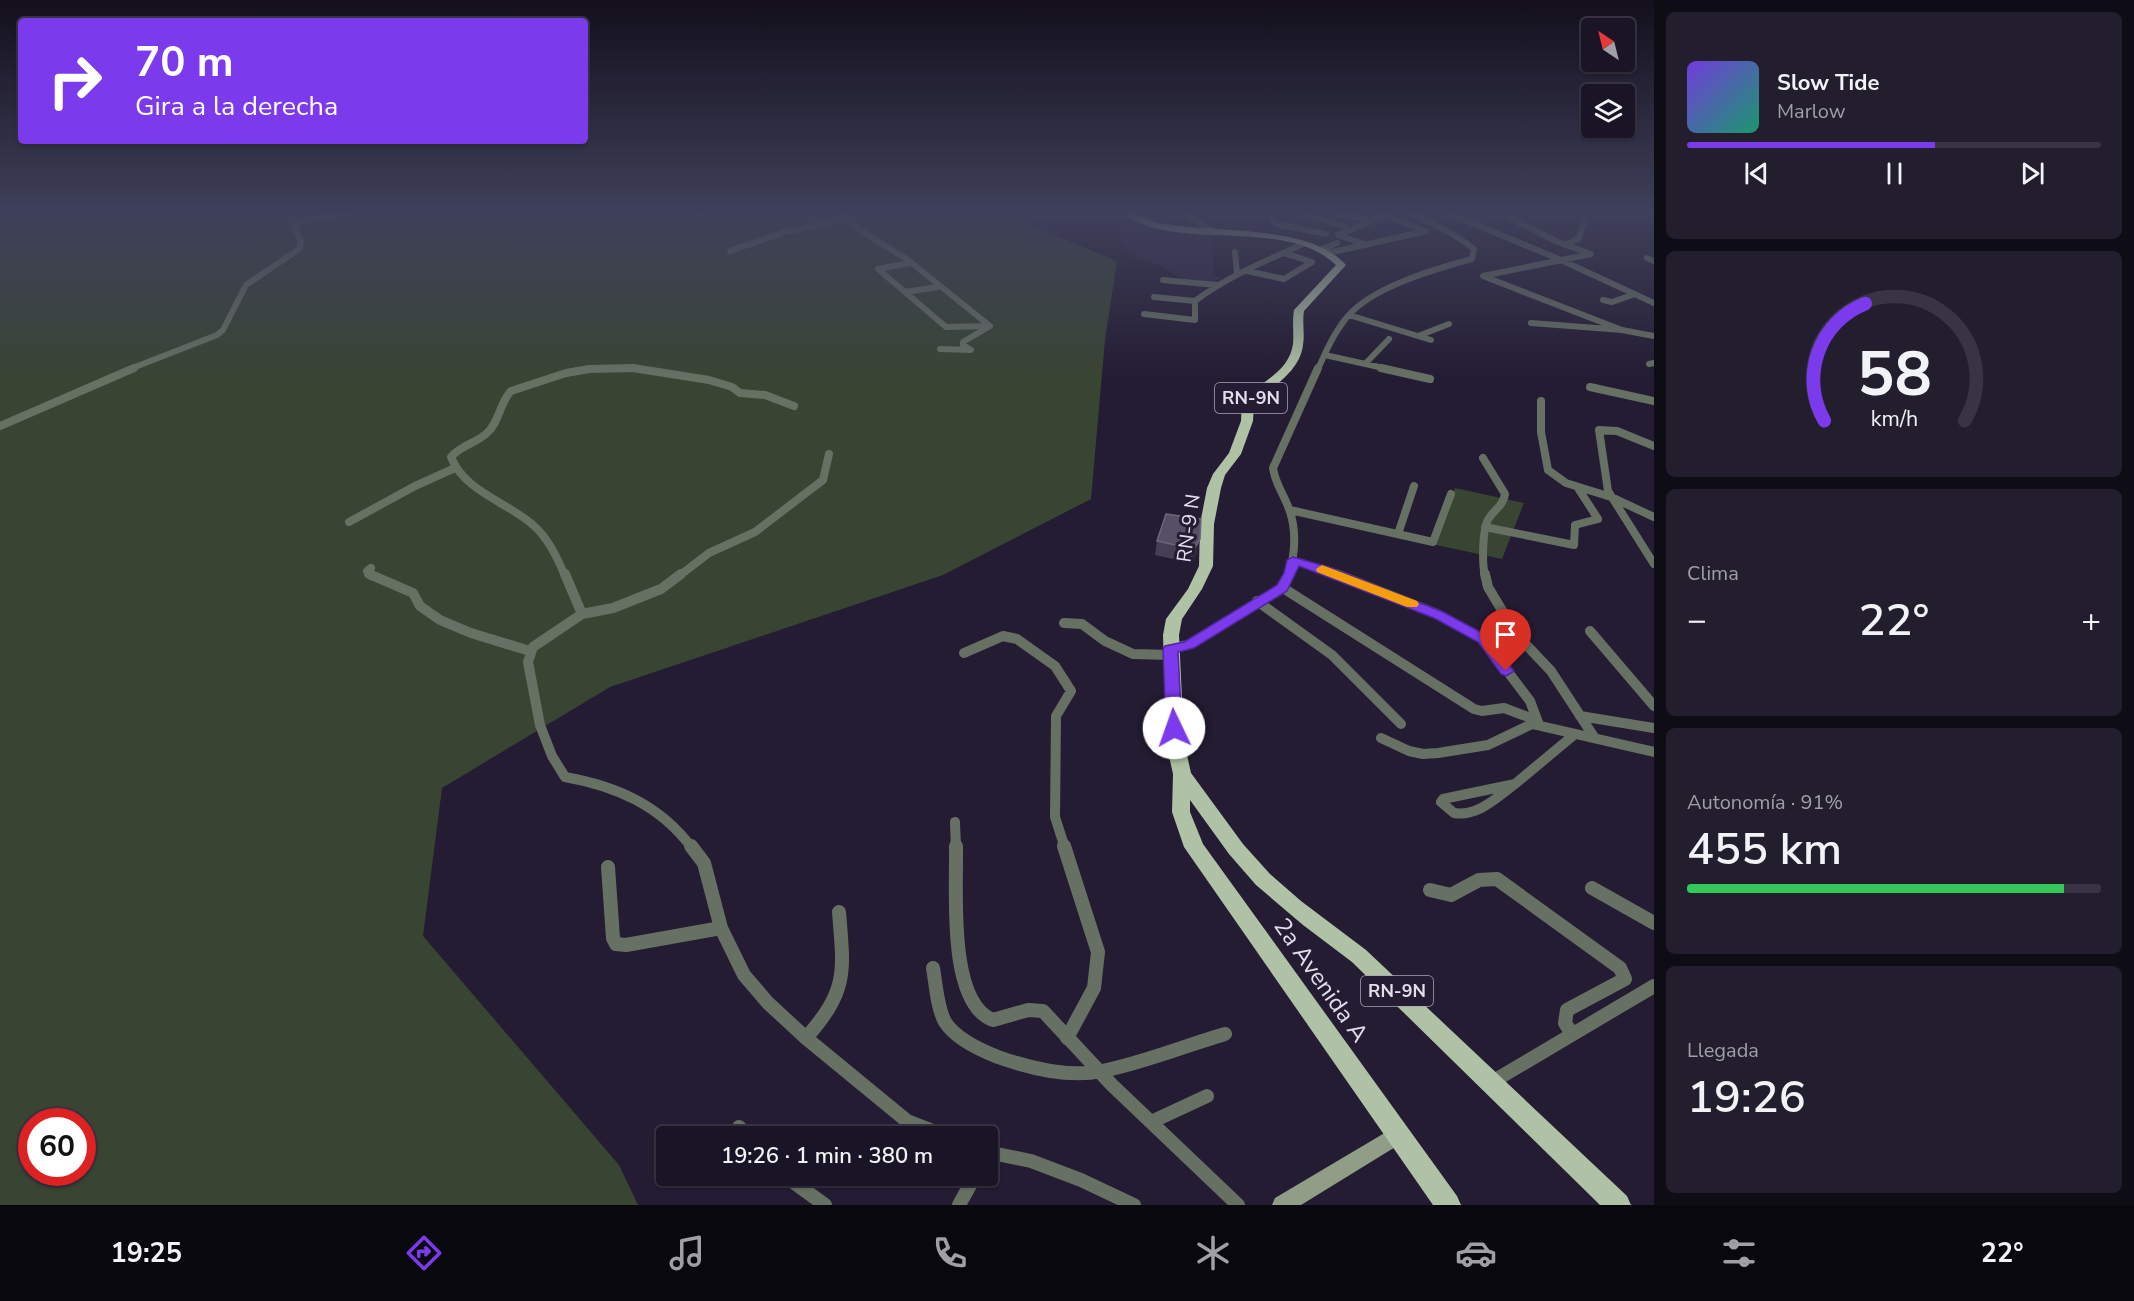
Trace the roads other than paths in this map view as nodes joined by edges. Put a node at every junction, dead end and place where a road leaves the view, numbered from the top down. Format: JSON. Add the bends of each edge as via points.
{"nodes":[{"id":1,"x":271,"y":268,"type":"edge"},
{"id":2,"x":878,"y":268,"type":"edge"},
{"id":3,"x":916,"y":268,"type":"edge"},
{"id":4,"x":1236,"y":268,"type":"edge"},
{"id":5,"x":1253,"y":268,"type":"edge"},
{"id":6,"x":1302,"y":268,"type":"edge"},
{"id":7,"x":1338,"y":268,"type":"edge"},
{"id":8,"x":1439,"y":268,"type":"edge"},
{"id":9,"x":1518,"y":268,"type":"edge"},
{"id":10,"x":1579,"y":268,"type":"edge"},
{"id":11,"x":1247,"y":271,"type":"junction"},
{"id":12,"x":1237,"y":274,"type":"junction"},
{"id":13,"x":1163,"y":280,"type":"dead end"},
{"id":14,"x":1217,"y":285,"type":"junction"},
{"id":15,"x":938,"y":286,"type":"junction"},
{"id":16,"x":905,"y":292,"type":"junction"},
{"id":17,"x":1635,"y":294,"type":"junction"},
{"id":18,"x":1154,"y":297,"type":"dead end"},
{"id":19,"x":1603,"y":300,"type":"dead end"},
{"id":20,"x":1195,"y":301,"type":"junction"},
{"id":21,"x":1653,"y":302,"type":"edge"},
{"id":22,"x":1144,"y":314,"type":"dead end"},
{"id":23,"x":1348,"y":315,"type":"junction"},
{"id":24,"x":1531,"y":323,"type":"dead end"},
{"id":25,"x":1449,"y":324,"type":"dead end"},
{"id":26,"x":990,"y":326,"type":"junction"},
{"id":27,"x":1622,"y":330,"type":"junction"},
{"id":28,"x":1418,"y":336,"type":"junction"},
{"id":29,"x":1654,"y":336,"type":"edge"},
{"id":30,"x":1389,"y":339,"type":"dead end"},
{"id":31,"x":1431,"y":340,"type":"dead end"},
{"id":32,"x":940,"y":349,"type":"dead end"},
{"id":33,"x":1325,"y":355,"type":"junction"},
{"id":34,"x":1366,"y":363,"type":"junction"},
{"id":35,"x":1430,"y":379,"type":"dead end"},
{"id":36,"x":1590,"y":387,"type":"dead end"},
{"id":37,"x":1541,"y":401,"type":"dead end"},
{"id":38,"x":1654,"y":401,"type":"edge"},
{"id":39,"x":794,"y":406,"type":"dead end"},
{"id":40,"x":0,"y":426,"type":"edge"},
{"id":41,"x":1654,"y":446,"type":"edge"},
{"id":42,"x":828,"y":454,"type":"dead end"},
{"id":43,"x":1483,"y":458,"type":"dead end"},
{"id":44,"x":455,"y":468,"type":"junction"},
{"id":45,"x":1414,"y":486,"type":"dead end"},
{"id":46,"x":1578,"y":488,"type":"junction"},
{"id":47,"x":1451,"y":494,"type":"dead end"},
{"id":48,"x":1611,"y":497,"type":"junction"},
{"id":49,"x":1290,"y":510,"type":"junction"},
{"id":50,"x":1654,"y":517,"type":"edge"},
{"id":51,"x":350,"y":522,"type":"dead end"},
{"id":52,"x":1485,"y":527,"type":"junction"},
{"id":53,"x":1398,"y":534,"type":"junction"},
{"id":54,"x":1293,"y":560,"type":"junction"},
{"id":55,"x":1654,"y":564,"type":"edge"},
{"id":56,"x":371,"y":568,"type":"dead end"},
{"id":57,"x":1283,"y":588,"type":"junction"},
{"id":58,"x":1257,"y":601,"type":"junction"},
{"id":59,"x":582,"y":614,"type":"junction"},
{"id":60,"x":1064,"y":623,"type":"dead end"},
{"id":61,"x":1590,"y":631,"type":"dead end"},
{"id":62,"x":530,"y":651,"type":"junction"},
{"id":63,"x":1170,"y":652,"type":"junction"},
{"id":64,"x":964,"y":653,"type":"dead end"},
{"id":65,"x":1654,"y":706,"type":"edge"},
{"id":66,"x":1580,"y":716,"type":"junction"},
{"id":67,"x":1537,"y":722,"type":"junction"},
{"id":68,"x":1401,"y":724,"type":"dead end"},
{"id":69,"x":1654,"y":728,"type":"edge"},
{"id":70,"x":1575,"y":734,"type":"junction"},
{"id":71,"x":1381,"y":738,"type":"dead end"},
{"id":72,"x":1594,"y":738,"type":"junction"},
{"id":73,"x":1654,"y":752,"type":"edge"},
{"id":74,"x":1182,"y":774,"type":"junction"},
{"id":75,"x":1515,"y":784,"type":"junction"},
{"id":76,"x":955,"y":822,"type":"dead end"},
{"id":77,"x":608,"y":867,"type":"dead end"},
{"id":78,"x":1592,"y":888,"type":"dead end"},
{"id":79,"x":1430,"y":890,"type":"dead end"},
{"id":80,"x":839,"y":912,"type":"dead end"},
{"id":81,"x":1654,"y":923,"type":"edge"},
{"id":82,"x":721,"y":928,"type":"junction"},
{"id":83,"x":933,"y":968,"type":"dead end"},
{"id":84,"x":1654,"y":986,"type":"edge"},
{"id":85,"x":1225,"y":1034,"type":"dead end"},
{"id":86,"x":1572,"y":1034,"type":"junction"},
{"id":87,"x":806,"y":1038,"type":"junction"},
{"id":88,"x":1066,"y":1038,"type":"junction"},
{"id":89,"x":1100,"y":1072,"type":"junction"},
{"id":90,"x":1492,"y":1082,"type":"junction"},
{"id":91,"x":1207,"y":1096,"type":"dead end"},
{"id":92,"x":1151,"y":1122,"type":"junction"},
{"id":93,"x":920,"y":1126,"type":"edge"},
{"id":94,"x":1398,"y":1134,"type":"junction"},
{"id":95,"x":998,"y":1155,"type":"edge"},
{"id":96,"x":799,"y":1186,"type":"edge"},
{"id":97,"x":969,"y":1186,"type":"edge"},
{"id":98,"x":825,"y":1205,"type":"edge"},
{"id":99,"x":959,"y":1205,"type":"edge"},
{"id":100,"x":1134,"y":1205,"type":"edge"},
{"id":101,"x":1238,"y":1205,"type":"edge"},
{"id":102,"x":1282,"y":1205,"type":"edge"},
{"id":103,"x":1448,"y":1205,"type":"edge"},
{"id":104,"x":1617,"y":1205,"type":"edge"}],
"edges":[{"from":1,"to":40,"type":"street","via":[[241,291],[226,326],[217,335]]},
{"from":2,"to":16,"type":"street"},
{"from":3,"to":15,"type":"street"},
{"from":4,"to":12,"type":"street"},
{"from":5,"to":11,"type":"street"},
{"from":6,"to":11,"type":"street","via":[[1284,279]]},
{"from":7,"to":63,"type":"main road","name":"RN-9 N","number":"RN-9N","via":[[1299,310],[1298,345],[1291,363],[1248,401],[1247,421],[1235,454],[1219,474],[1214,488],[1207,524],[1206,566],[1174,619]]},
{"from":8,"to":23,"type":"street","via":[[1371,298]]},
{"from":9,"to":27,"type":"street","via":[[1483,275]]},
{"from":10,"to":17,"type":"street"},
{"from":11,"to":12,"type":"street"},
{"from":12,"to":14,"type":"street"},
{"from":13,"to":14,"type":"street"},
{"from":14,"to":20,"type":"street"},
{"from":15,"to":16,"type":"street"},
{"from":15,"to":26,"type":"street"},
{"from":16,"to":26,"type":"street","via":[[946,327]]},
{"from":17,"to":19,"type":"street","via":[[1612,302]]},
{"from":17,"to":21,"type":"street"},
{"from":18,"to":20,"type":"street"},
{"from":20,"to":22,"type":"street","via":[[1195,320]]},
{"from":23,"to":28,"type":"street"},
{"from":23,"to":33,"type":"street"},
{"from":24,"to":27,"type":"street"},
{"from":25,"to":28,"type":"street"},
{"from":26,"to":32,"type":"street","via":[[963,342],[971,350]]},
{"from":27,"to":29,"type":"street"},
{"from":28,"to":31,"type":"street"},
{"from":30,"to":34,"type":"street"},
{"from":33,"to":34,"type":"street"},
{"from":33,"to":49,"type":"street","via":[[1273,468],[1274,479]]},
{"from":34,"to":35,"type":"street"},
{"from":36,"to":38,"type":"street"},
{"from":37,"to":46,"type":"street","via":[[1541,432],[1548,470]]},
{"from":39,"to":44,"type":"street","via":[[765,395],[740,393],[709,380],[633,368],[566,373],[511,391],[488,434],[454,452],[451,459]]},
{"from":41,"to":48,"type":"street","via":[[1617,431],[1599,430]]},
{"from":42,"to":59,"type":"street","via":[[823,480],[756,532],[709,553],[661,588],[613,608]]},
{"from":43,"to":52,"type":"street","via":[[1505,494],[1503,504]]},
{"from":44,"to":51,"type":"street"},
{"from":44,"to":59,"type":"street","via":[[543,534]]},
{"from":45,"to":53,"type":"street"},
{"from":46,"to":48,"type":"street"},
{"from":46,"to":52,"type":"street","via":[[1598,519],[1575,525],[1574,545]]},
{"from":47,"to":53,"type":"street","via":[[1434,542]]},
{"from":48,"to":50,"type":"street"},
{"from":48,"to":55,"type":"street"},
{"from":49,"to":53,"type":"street"},
{"from":49,"to":54,"type":"street"},
{"from":52,"to":66,"type":"street","via":[[1484,570],[1489,590],[1516,634],[1551,671]]},
{"from":54,"to":57,"type":"street"},
{"from":54,"to":67,"type":"street","via":[[1438,615],[1483,639],[1530,701]]},
{"from":56,"to":62,"type":"street","via":[[367,571],[369,575],[413,593],[431,615]]},
{"from":57,"to":58,"type":"street"},
{"from":57,"to":67,"type":"street","via":[[1474,709],[1504,708]]},
{"from":58,"to":63,"type":"street","via":[[1188,645]]},
{"from":58,"to":68,"type":"street","via":[[1332,655]]},
{"from":59,"to":62,"type":"street"},
{"from":60,"to":63,"type":"street","via":[[1082,624],[1133,654]]},
{"from":61,"to":65,"type":"street"},
{"from":62,"to":82,"type":"street","via":[[528,662],[540,725],[562,774],[623,792],[680,831],[704,863]]},
{"from":63,"to":74,"type":"main road","name":"RN-9 N","number":"RN-9N","via":[[1175,742]]},
{"from":64,"to":88,"type":"street","via":[[1003,636],[1017,639],[1055,666],[1071,691],[1056,716],[1055,817],[1098,952],[1099,974]]},
{"from":66,"to":69,"type":"street"},
{"from":66,"to":72,"type":"street"},
{"from":67,"to":70,"type":"street"},
{"from":67,"to":71,"type":"street","via":[[1488,745],[1438,753],[1409,751]]},
{"from":70,"to":72,"type":"street"},
{"from":70,"to":75,"type":"street"},
{"from":72,"to":73,"type":"street"},
{"from":74,"to":90,"type":"main road","number":"RN-9N","via":[[1237,850],[1274,888],[1359,956]]},
{"from":74,"to":94,"type":"main road","name":"2a Avenida A","number":"RN-9N","via":[[1181,812],[1194,847]]},
{"from":75,"to":75,"type":"street","via":[[1443,799],[1441,802],[1453,814],[1460,815],[1478,810]]},
{"from":76,"to":88,"type":"street","via":[[959,962],[968,994],[980,1013],[992,1020],[1040,1010]]},
{"from":77,"to":82,"type":"street","via":[[616,944]]},
{"from":78,"to":81,"type":"street"},
{"from":79,"to":86,"type":"street","via":[[1453,896],[1482,878],[1497,879],[1620,968],[1625,979],[1563,1015]]},
{"from":80,"to":87,"type":"street","via":[[842,946],[838,990],[828,1011]]},
{"from":82,"to":87,"type":"street","via":[[744,975]]},
{"from":83,"to":89,"type":"street","via":[[940,1011],[946,1023],[964,1040],[1026,1067]]},
{"from":84,"to":86,"type":"street"},
{"from":85,"to":89,"type":"street"},
{"from":86,"to":90,"type":"street"},
{"from":87,"to":93,"type":"street","via":[[907,1121]]},
{"from":88,"to":89,"type":"street"},
{"from":89,"to":92,"type":"street"},
{"from":90,"to":104,"type":"main road","number":"RN-9N"},
{"from":91,"to":92,"type":"street"},
{"from":92,"to":101,"type":"street"},
{"from":94,"to":102,"type":"main road"},
{"from":94,"to":103,"type":"main road","name":"2a Avenida A","number":"RN-9N"},
{"from":95,"to":100,"type":"street","via":[[1031,1161],[1081,1179]]},
{"from":96,"to":98,"type":"street"},
{"from":97,"to":99,"type":"street"}]}
